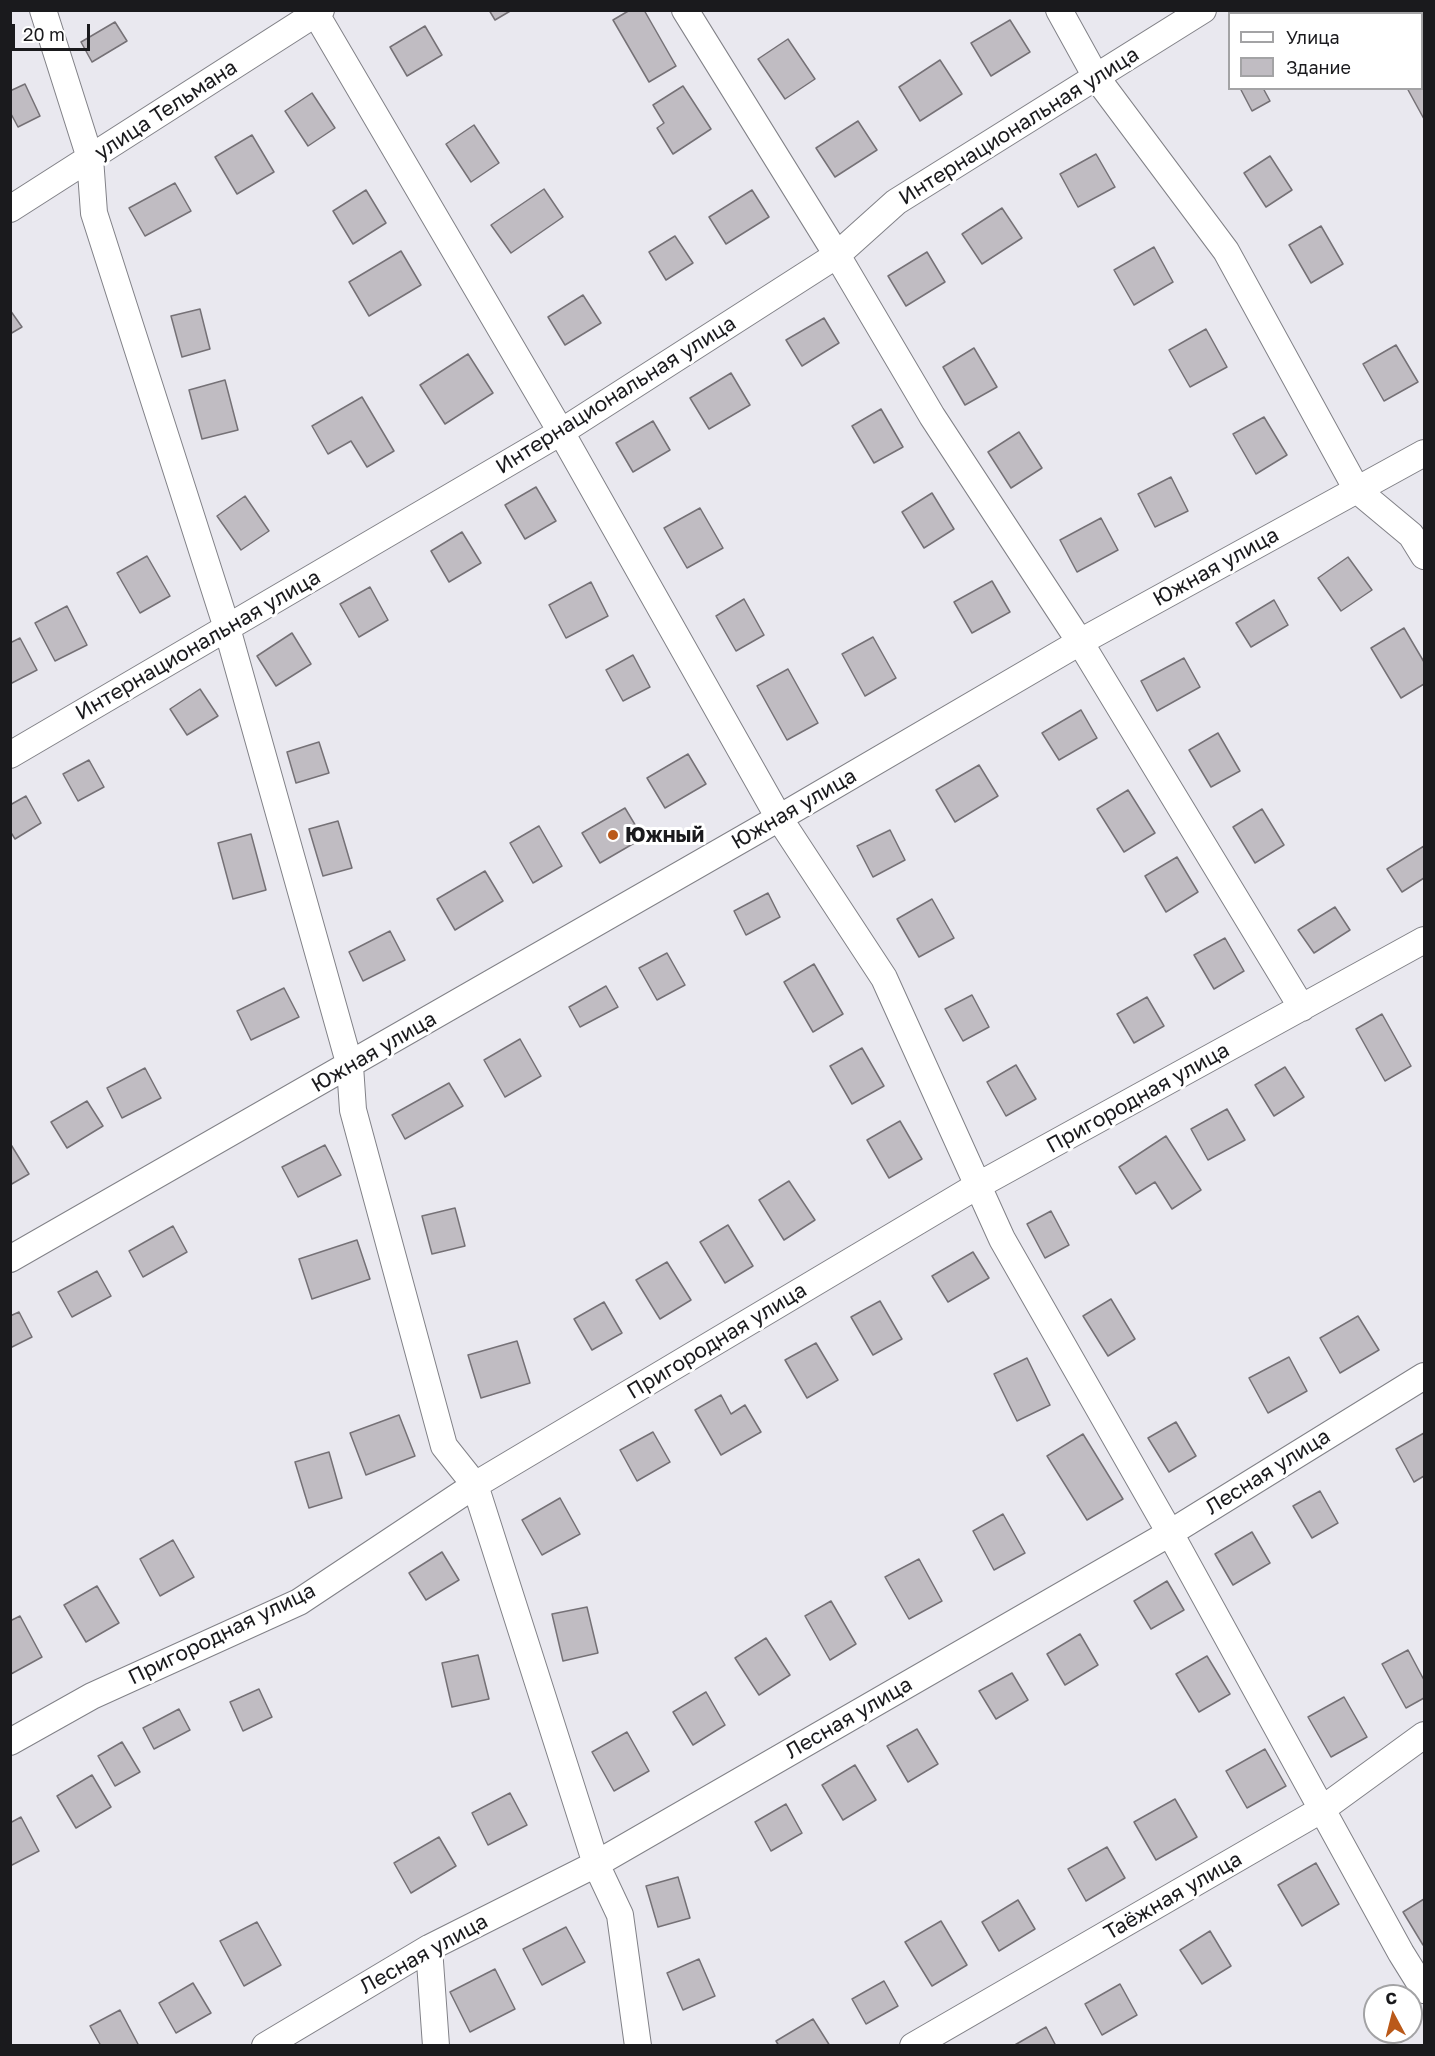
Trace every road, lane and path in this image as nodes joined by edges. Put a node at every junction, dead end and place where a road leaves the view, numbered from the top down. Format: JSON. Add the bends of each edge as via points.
{"nodes":[{"id":1,"x":43,"y":10,"type":"edge"},
{"id":2,"x":685,"y":10,"type":"edge"},
{"id":3,"x":1059,"y":10,"type":"edge"},
{"id":4,"x":1203,"y":10,"type":"edge"},
{"id":5,"x":318,"y":12,"type":"edge"},
{"id":6,"x":1096,"y":77,"type":"junction"},
{"id":7,"x":90,"y":158,"type":"junction"},
{"id":8,"x":10,"y":209,"type":"edge"},
{"id":9,"x":837,"y":255,"type":"junction"},
{"id":10,"x":561,"y":432,"type":"junction"},
{"id":11,"x":1425,"y":453,"type":"edge"},
{"id":12,"x":1357,"y":490,"type":"junction"},
{"id":13,"x":1425,"y":556,"type":"edge"},
{"id":14,"x":226,"y":628,"type":"junction"},
{"id":15,"x":1080,"y":642,"type":"junction"},
{"id":16,"x":10,"y":755,"type":"edge"},
{"id":17,"x":779,"y":818,"type":"junction"},
{"id":18,"x":1425,"y":940,"type":"edge"},
{"id":19,"x":1302,"y":1008,"type":"junction"},
{"id":20,"x":350,"y":1066,"type":"junction"},
{"id":21,"x":977,"y":1186,"type":"junction"},
{"id":22,"x":10,"y":1259,"type":"edge"},
{"id":23,"x":1425,"y":1376,"type":"edge"},
{"id":24,"x":474,"y":1485,"type":"junction"},
{"id":25,"x":1170,"y":1533,"type":"junction"},
{"id":26,"x":1425,"y":1735,"type":"edge"},
{"id":27,"x":10,"y":1742,"type":"edge"},
{"id":28,"x":1321,"y":1810,"type":"junction"},
{"id":29,"x":596,"y":1864,"type":"junction"},
{"id":30,"x":429,"y":1948,"type":"junction"},
{"id":31,"x":1425,"y":1990,"type":"edge"},
{"id":32,"x":265,"y":2046,"type":"edge"},
{"id":33,"x":436,"y":2046,"type":"edge"},
{"id":34,"x":638,"y":2046,"type":"edge"},
{"id":35,"x":914,"y":2046,"type":"edge"}],
"edges":[{"from":1,"to":7,"type":"street"},
{"from":2,"to":9,"type":"street"},
{"from":3,"to":6,"type":"street"},
{"from":4,"to":6,"type":"street","name":"Интернациональная улица"},
{"from":5,"to":7,"type":"street","name":"улица Тельмана"},
{"from":5,"to":10,"type":"street"},
{"from":6,"to":9,"type":"street","name":"Интернациональная улица","via":[[896,202]]},
{"from":6,"to":12,"type":"street","via":[[1226,251]]},
{"from":7,"to":8,"type":"street","name":"улица Тельмана"},
{"from":7,"to":14,"type":"street","via":[[94,213]]},
{"from":9,"to":10,"type":"street","name":"Интернациональная улица"},
{"from":9,"to":15,"type":"street","via":[[932,416]]},
{"from":10,"to":14,"type":"street","name":"Интернациональная улица"},
{"from":10,"to":17,"type":"street"},
{"from":11,"to":12,"type":"street","name":"Южная улица"},
{"from":12,"to":13,"type":"street","via":[[1411,535]]},
{"from":12,"to":15,"type":"street","name":"Южная улица"},
{"from":14,"to":16,"type":"street","name":"Интернациональная улица"},
{"from":14,"to":20,"type":"street"},
{"from":15,"to":17,"type":"street","name":"Южная улица"},
{"from":15,"to":19,"type":"street"},
{"from":17,"to":20,"type":"street","name":"Южная улица"},
{"from":17,"to":21,"type":"street","via":[[884,978]]},
{"from":18,"to":19,"type":"street","name":"Пригородная улица"},
{"from":19,"to":21,"type":"street","name":"Пригородная улица"},
{"from":20,"to":22,"type":"street","name":"Южная улица"},
{"from":20,"to":24,"type":"street","via":[[353,1110],[444,1446]]},
{"from":21,"to":24,"type":"street","name":"Пригородная улица"},
{"from":21,"to":25,"type":"street","via":[[1002,1239]]},
{"from":23,"to":25,"type":"street","name":"Лесная улица"},
{"from":24,"to":27,"type":"street","name":"Пригородная улица","via":[[299,1602],[93,1696]]},
{"from":24,"to":29,"type":"street"},
{"from":25,"to":28,"type":"street"},
{"from":25,"to":29,"type":"street","name":"Лесная улица"},
{"from":26,"to":28,"type":"street","name":"Таёжная улица"},
{"from":28,"to":31,"type":"street"},
{"from":28,"to":35,"type":"street","name":"Таёжная улица"},
{"from":29,"to":30,"type":"street","name":"Лесная улица"},
{"from":29,"to":34,"type":"street","via":[[620,1915]]},
{"from":30,"to":32,"type":"street","name":"Лесная улица"},
{"from":30,"to":33,"type":"street"}]}
